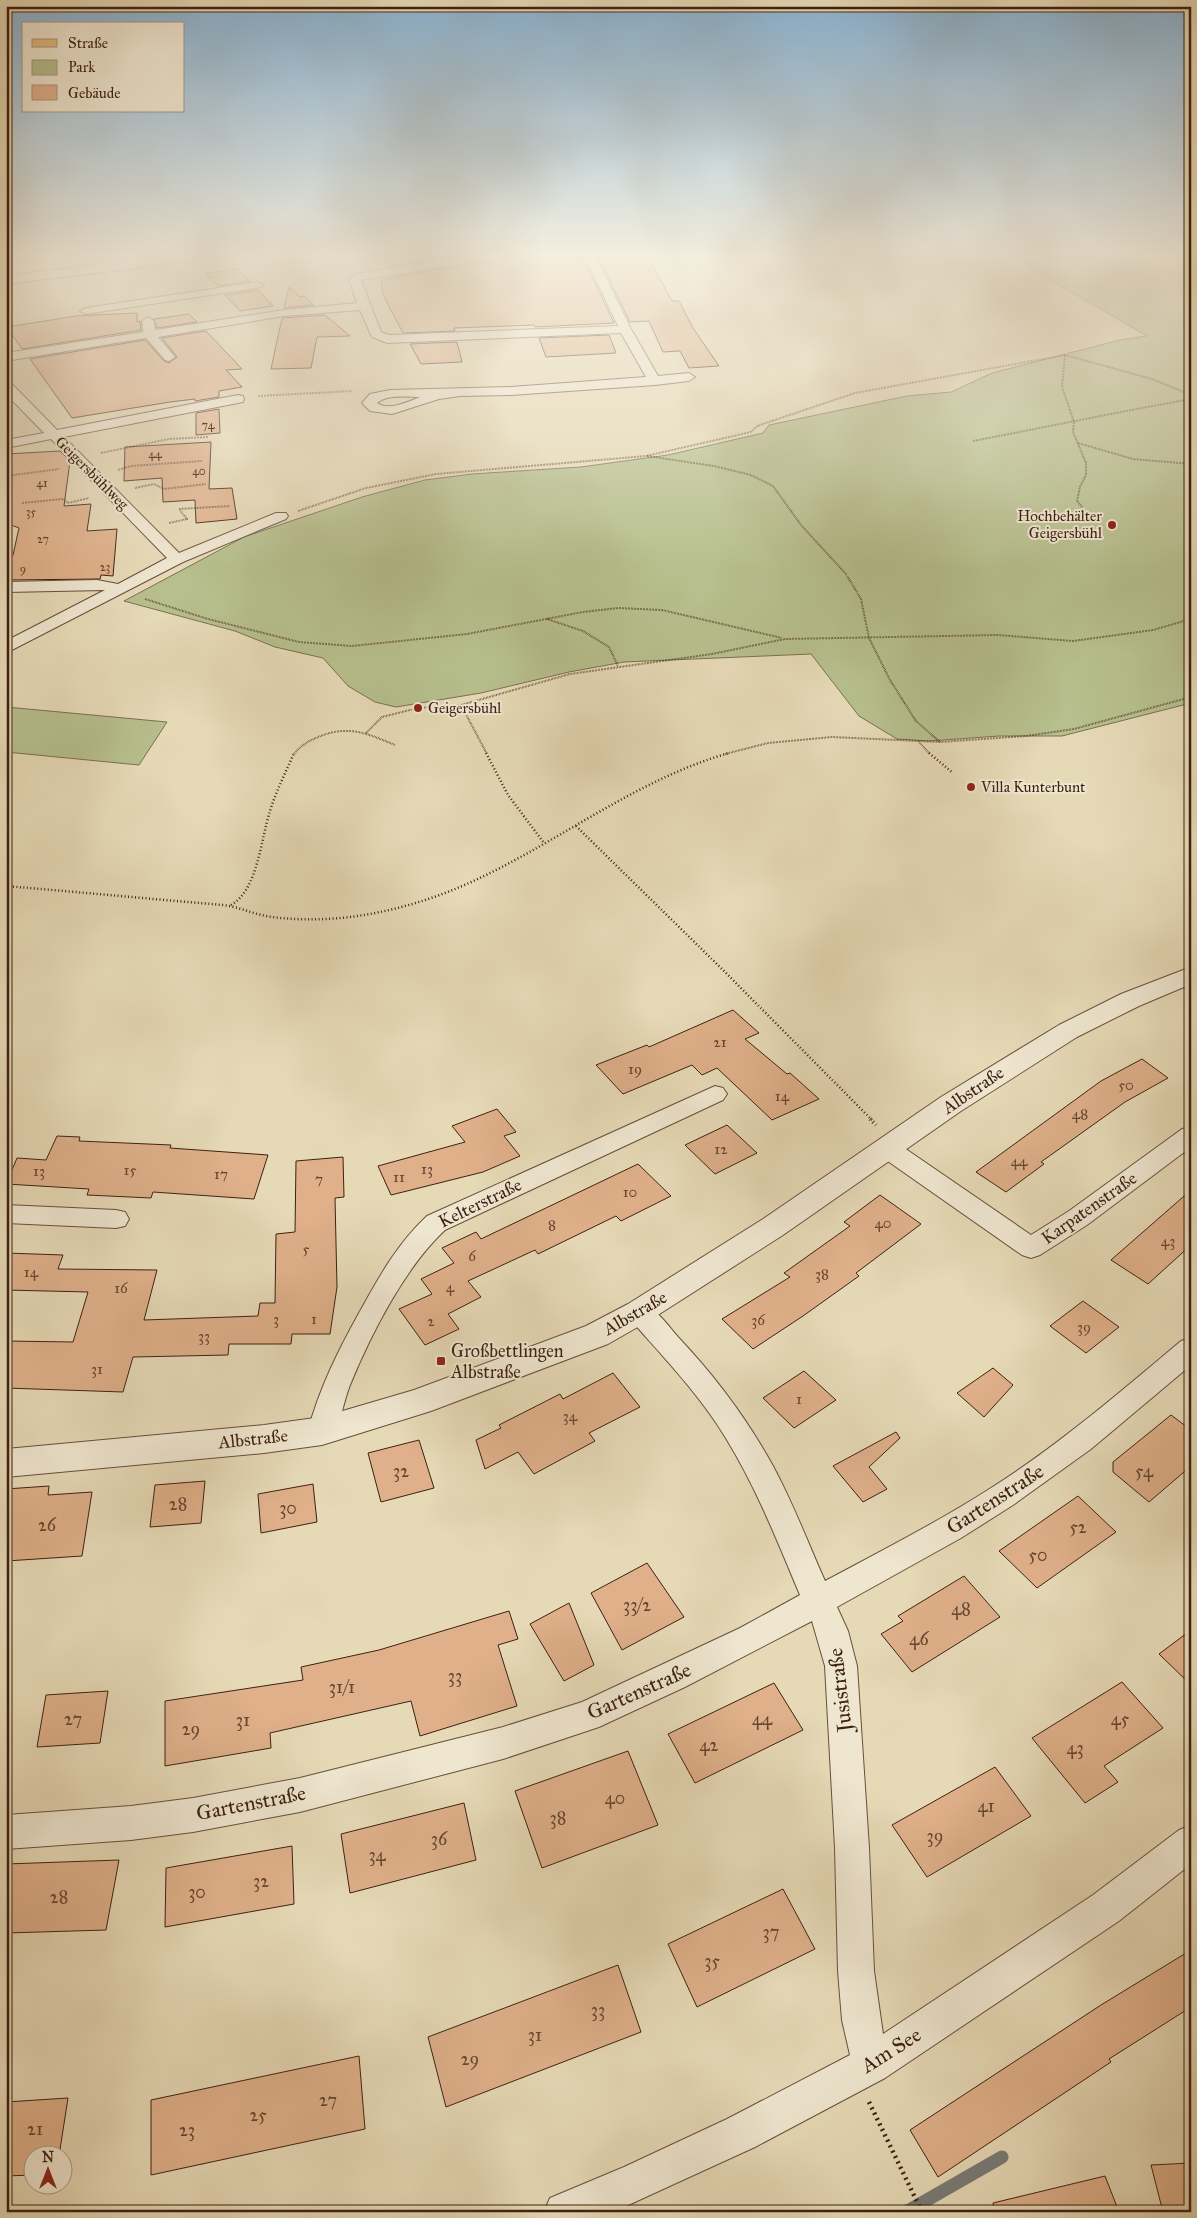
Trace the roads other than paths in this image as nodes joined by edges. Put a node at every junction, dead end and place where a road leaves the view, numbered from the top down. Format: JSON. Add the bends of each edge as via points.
{"nodes":[{"id":1,"x":643,"y":361,"type":"edge"},
{"id":2,"x":689,"y":377,"type":"dead end"},
{"id":3,"x":655,"y":381,"type":"junction"},
{"id":4,"x":6,"y":386,"type":"edge"},
{"id":5,"x":381,"y":395,"type":"road end"},
{"id":6,"x":238,"y":399,"type":"road end"},
{"id":7,"x":54,"y":434,"type":"junction"},
{"id":8,"x":6,"y":444,"type":"edge"},
{"id":9,"x":281,"y":516,"type":"road end"},
{"id":10,"x":178,"y":559,"type":"junction"},
{"id":11,"x":6,"y":587,"type":"edge"},
{"id":12,"x":118,"y":590,"type":"junction"},
{"id":13,"x":6,"y":648,"type":"edge"},
{"id":14,"x":1191,"y":974,"type":"edge"},
{"id":15,"x":715,"y":1094,"type":"dead end"},
{"id":16,"x":1191,"y":1136,"type":"edge"},
{"id":17,"x":893,"y":1146,"type":"junction"},
{"id":18,"x":6,"y":1214,"type":"edge"},
{"id":19,"x":116,"y":1218,"type":"dead end"},
{"id":20,"x":638,"y":1312,"type":"junction"},
{"id":21,"x":1191,"y":1349,"type":"edge"},
{"id":22,"x":322,"y":1431,"type":"junction"},
{"id":23,"x":6,"y":1463,"type":"edge"},
{"id":24,"x":820,"y":1601,"type":"junction"},
{"id":25,"x":6,"y":1832,"type":"edge"},
{"id":26,"x":1191,"y":1842,"type":"edge"},
{"id":27,"x":871,"y":2064,"type":"junction"},
{"id":28,"x":564,"y":2212,"type":"edge"}],
"edges":[{"from":1,"to":3,"type":"street"},
{"from":2,"to":3,"type":"street"},
{"from":3,"to":5,"type":"street","via":[[455,394]]},
{"from":4,"to":7,"type":"street","name":"Geigersbühlweg"},
{"from":6,"to":7,"type":"street"},
{"from":7,"to":8,"type":"street"},
{"from":7,"to":10,"type":"street","name":"Geigersbühlweg"},
{"from":9,"to":10,"type":"street"},
{"from":10,"to":12,"type":"street"},
{"from":11,"to":12,"type":"street","via":[[97,585]]},
{"from":12,"to":13,"type":"street"},
{"from":14,"to":17,"type":"street","name":"Albstraße","via":[[1068,1031],[951,1104]]},
{"from":15,"to":22,"type":"street","name":"Kelterstraße","via":[[436,1223],[418,1238],[401,1262],[340,1373]]},
{"from":16,"to":17,"type":"street","name":"Karpatenstraße","via":[[1031,1248]]},
{"from":17,"to":20,"type":"street","name":"Albstraße"},
{"from":18,"to":19,"type":"street"},
{"from":20,"to":22,"type":"street","name":"Albstraße","via":[[597,1335],[419,1402]]},
{"from":20,"to":24,"type":"street","name":"Jusistraße","via":[[706,1388],[738,1431],[763,1476]]},
{"from":21,"to":24,"type":"street","name":"Gartenstraße","via":[[1081,1441],[1003,1496]]},
{"from":22,"to":23,"type":"street","name":"Albstraße"},
{"from":24,"to":25,"type":"street","name":"Gartenstraße","via":[[674,1676],[587,1716],[503,1743],[300,1795],[193,1815]]},
{"from":24,"to":27,"type":"street","name":"Jusistraße","via":[[842,1666],[856,1971],[861,2020]]},
{"from":26,"to":27,"type":"street","name":"Am See","via":[[1106,1908]]},
{"from":27,"to":28,"type":"street","name":"Am See","via":[[741,2133]]}]}
